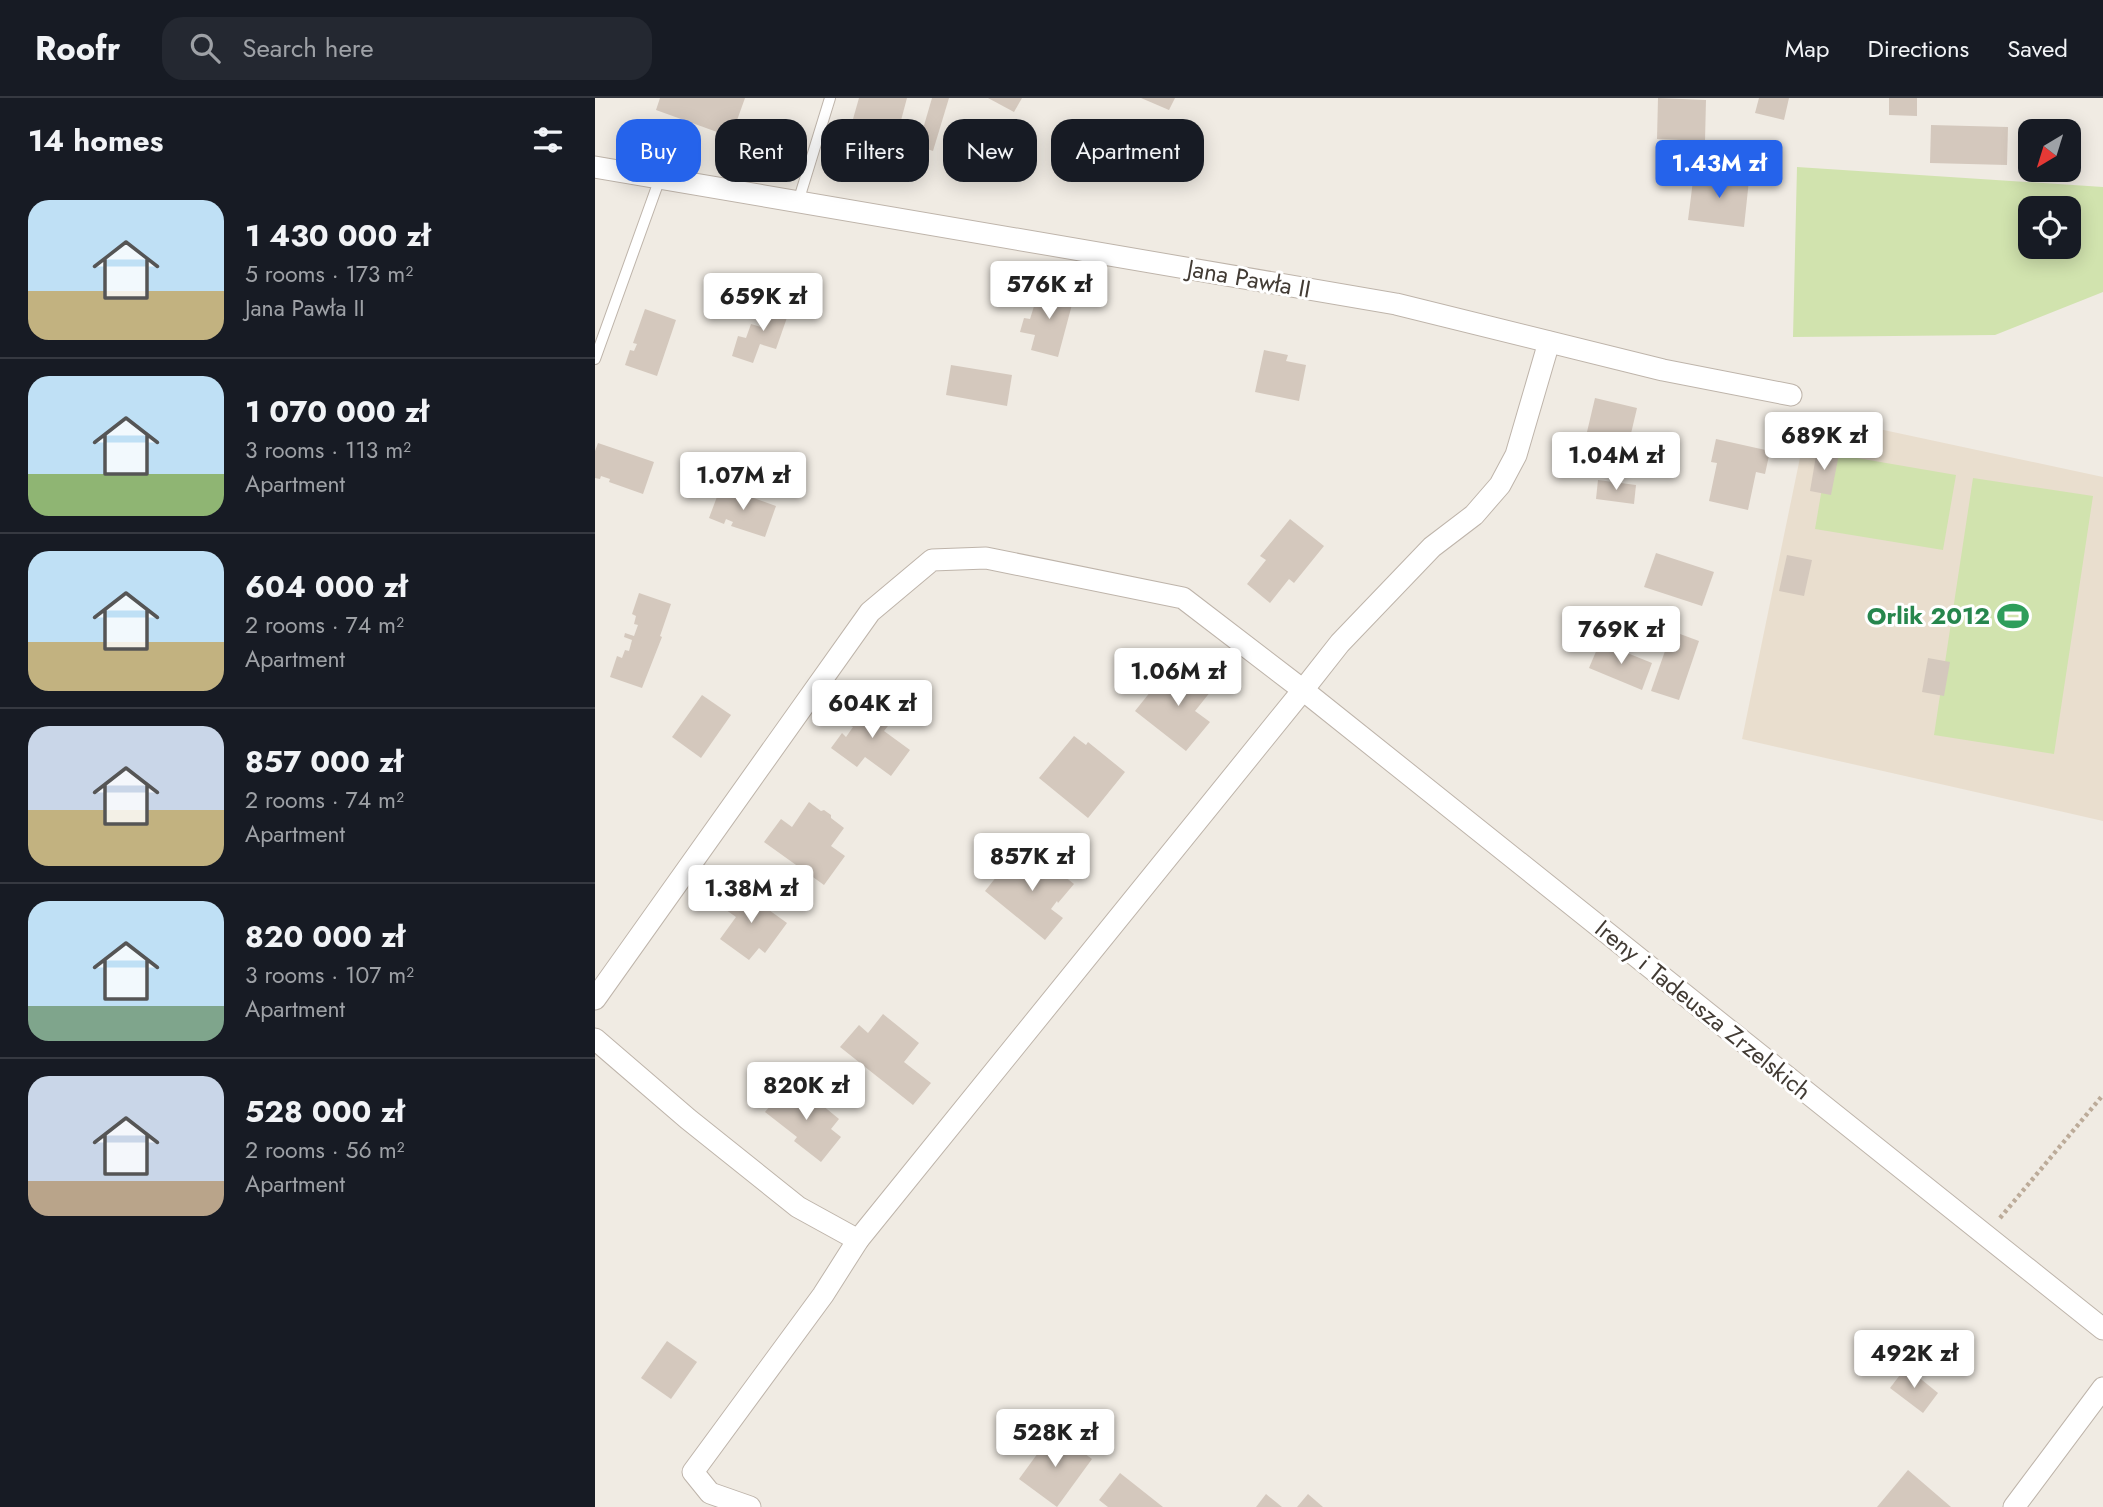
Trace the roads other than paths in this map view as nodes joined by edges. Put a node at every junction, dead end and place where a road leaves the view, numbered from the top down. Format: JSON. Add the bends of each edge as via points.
{"nodes":[{"id":1,"x":830,"y":98,"type":"edge"},
{"id":2,"x":595,"y":167,"type":"edge"},
{"id":3,"x":616,"y":171,"type":"edge"},
{"id":4,"x":659,"y":182,"type":"edge"},
{"id":5,"x":683,"y":182,"type":"edge"},
{"id":6,"x":798,"y":202,"type":"junction"},
{"id":7,"x":1549,"y":342,"type":"junction"},
{"id":8,"x":595,"y":359,"type":"edge"},
{"id":9,"x":1791,"y":396,"type":"dead end"},
{"id":10,"x":1303,"y":690,"type":"junction"},
{"id":11,"x":595,"y":999,"type":"edge"},
{"id":12,"x":595,"y":1039,"type":"edge"},
{"id":13,"x":858,"y":1240,"type":"junction"},
{"id":14,"x":2103,"y":1329,"type":"edge"},
{"id":15,"x":2103,"y":1388,"type":"edge"},
{"id":16,"x":750,"y":1507,"type":"edge"},
{"id":17,"x":2014,"y":1507,"type":"edge"}],
"edges":[{"from":1,"to":6,"type":"lane"},
{"from":2,"to":3,"type":"street","name":"Jana Pawła II"},
{"from":4,"to":8,"type":"lane"},
{"from":5,"to":6,"type":"street","name":"Jana Pawła II"},
{"from":6,"to":7,"type":"street","name":"Jana Pawła II","via":[[1396,304]]},
{"from":7,"to":9,"type":"street","name":"Jana Pawła II"},
{"from":7,"to":10,"type":"street","via":[[1517,455],[1500,485],[1474,515],[1432,547],[1340,643]]},
{"from":10,"to":11,"type":"street","name":"Ireny i Tadeusza Zrzelskich","via":[[1183,598],[986,558],[932,560],[870,612]]},
{"from":10,"to":13,"type":"street"},
{"from":10,"to":14,"type":"street","name":"Ireny i Tadeusza Zrzelskich"},
{"from":12,"to":13,"type":"street","via":[[799,1207]]},
{"from":13,"to":16,"type":"street","via":[[693,1472],[710,1493]]},
{"from":15,"to":17,"type":"street"}]}
